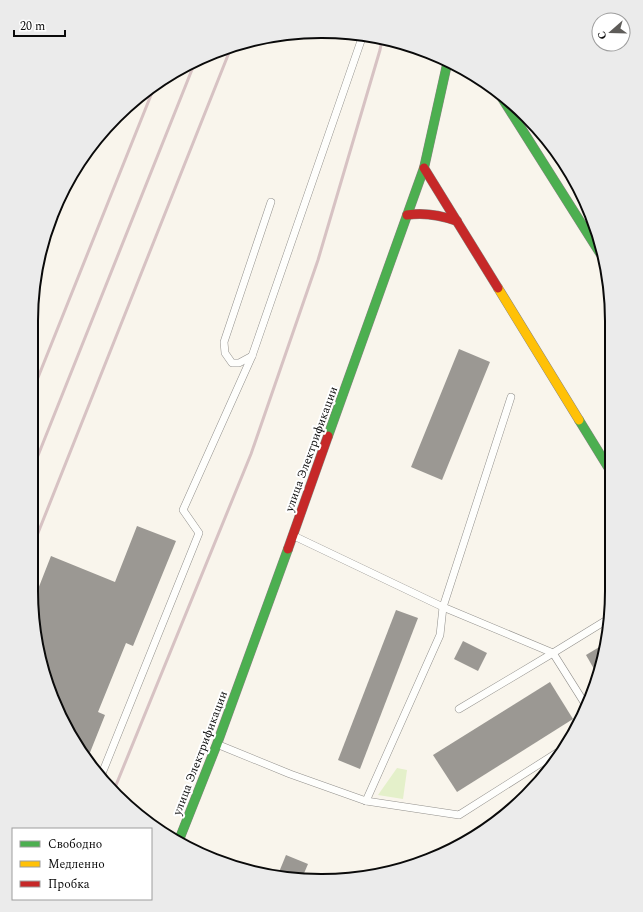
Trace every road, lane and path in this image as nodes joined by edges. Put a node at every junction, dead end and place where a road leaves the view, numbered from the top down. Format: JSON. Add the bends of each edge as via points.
{"nodes":[{"id":1,"x":361,"y":40,"type":"edge"},
{"id":2,"x":446,"y":67,"type":"edge"},
{"id":3,"x":509,"y":109,"type":"edge"},
{"id":4,"x":424,"y":168,"type":"junction"},
{"id":5,"x":271,"y":202,"type":"dead end"},
{"id":6,"x":407,"y":215,"type":"junction"},
{"id":7,"x":457,"y":221,"type":"junction"},
{"id":8,"x":593,"y":242,"type":"edge"},
{"id":9,"x":252,"y":356,"type":"junction"},
{"id":10,"x":511,"y":397,"type":"dead end"},
{"id":11,"x":605,"y":462,"type":"edge"},
{"id":12,"x":293,"y":535,"type":"junction"},
{"id":13,"x":443,"y":607,"type":"junction"},
{"id":14,"x":603,"y":622,"type":"edge"},
{"id":15,"x":553,"y":653,"type":"junction"},
{"id":16,"x":583,"y":700,"type":"edge"},
{"id":17,"x":459,"y":709,"type":"dead end"},
{"id":18,"x":217,"y":744,"type":"junction"},
{"id":19,"x":549,"y":759,"type":"edge"},
{"id":20,"x":104,"y":772,"type":"edge"},
{"id":21,"x":366,"y":801,"type":"junction"},
{"id":22,"x":180,"y":836,"type":"edge"}],
"edges":[{"from":1,"to":9,"type":"lane"},
{"from":2,"to":4,"type":"main road","name":"улица Электрификации"},
{"from":3,"to":8,"type":"main road"},
{"from":4,"to":6,"type":"main road","name":"улица Электрификации"},
{"from":4,"to":7,"type":"main road"},
{"from":5,"to":9,"type":"lane","via":[[224,342],[225,353],[232,363],[239,363]]},
{"from":6,"to":7,"type":"main road","via":[[430,213]]},
{"from":6,"to":12,"type":"main road","name":"улица Электрификации"},
{"from":7,"to":11,"type":"main road"},
{"from":9,"to":20,"type":"lane","via":[[183,510],[199,533]]},
{"from":10,"to":13,"type":"lane"},
{"from":12,"to":13,"type":"lane"},
{"from":12,"to":18,"type":"main road","name":"улица Электрификации"},
{"from":13,"to":15,"type":"lane"},
{"from":13,"to":21,"type":"lane","via":[[440,635]]},
{"from":14,"to":15,"type":"lane"},
{"from":15,"to":16,"type":"lane"},
{"from":15,"to":17,"type":"lane"},
{"from":18,"to":21,"type":"lane"},
{"from":18,"to":22,"type":"main road","name":"улица Электрификации"},
{"from":19,"to":21,"type":"lane","via":[[459,815]]}]}
